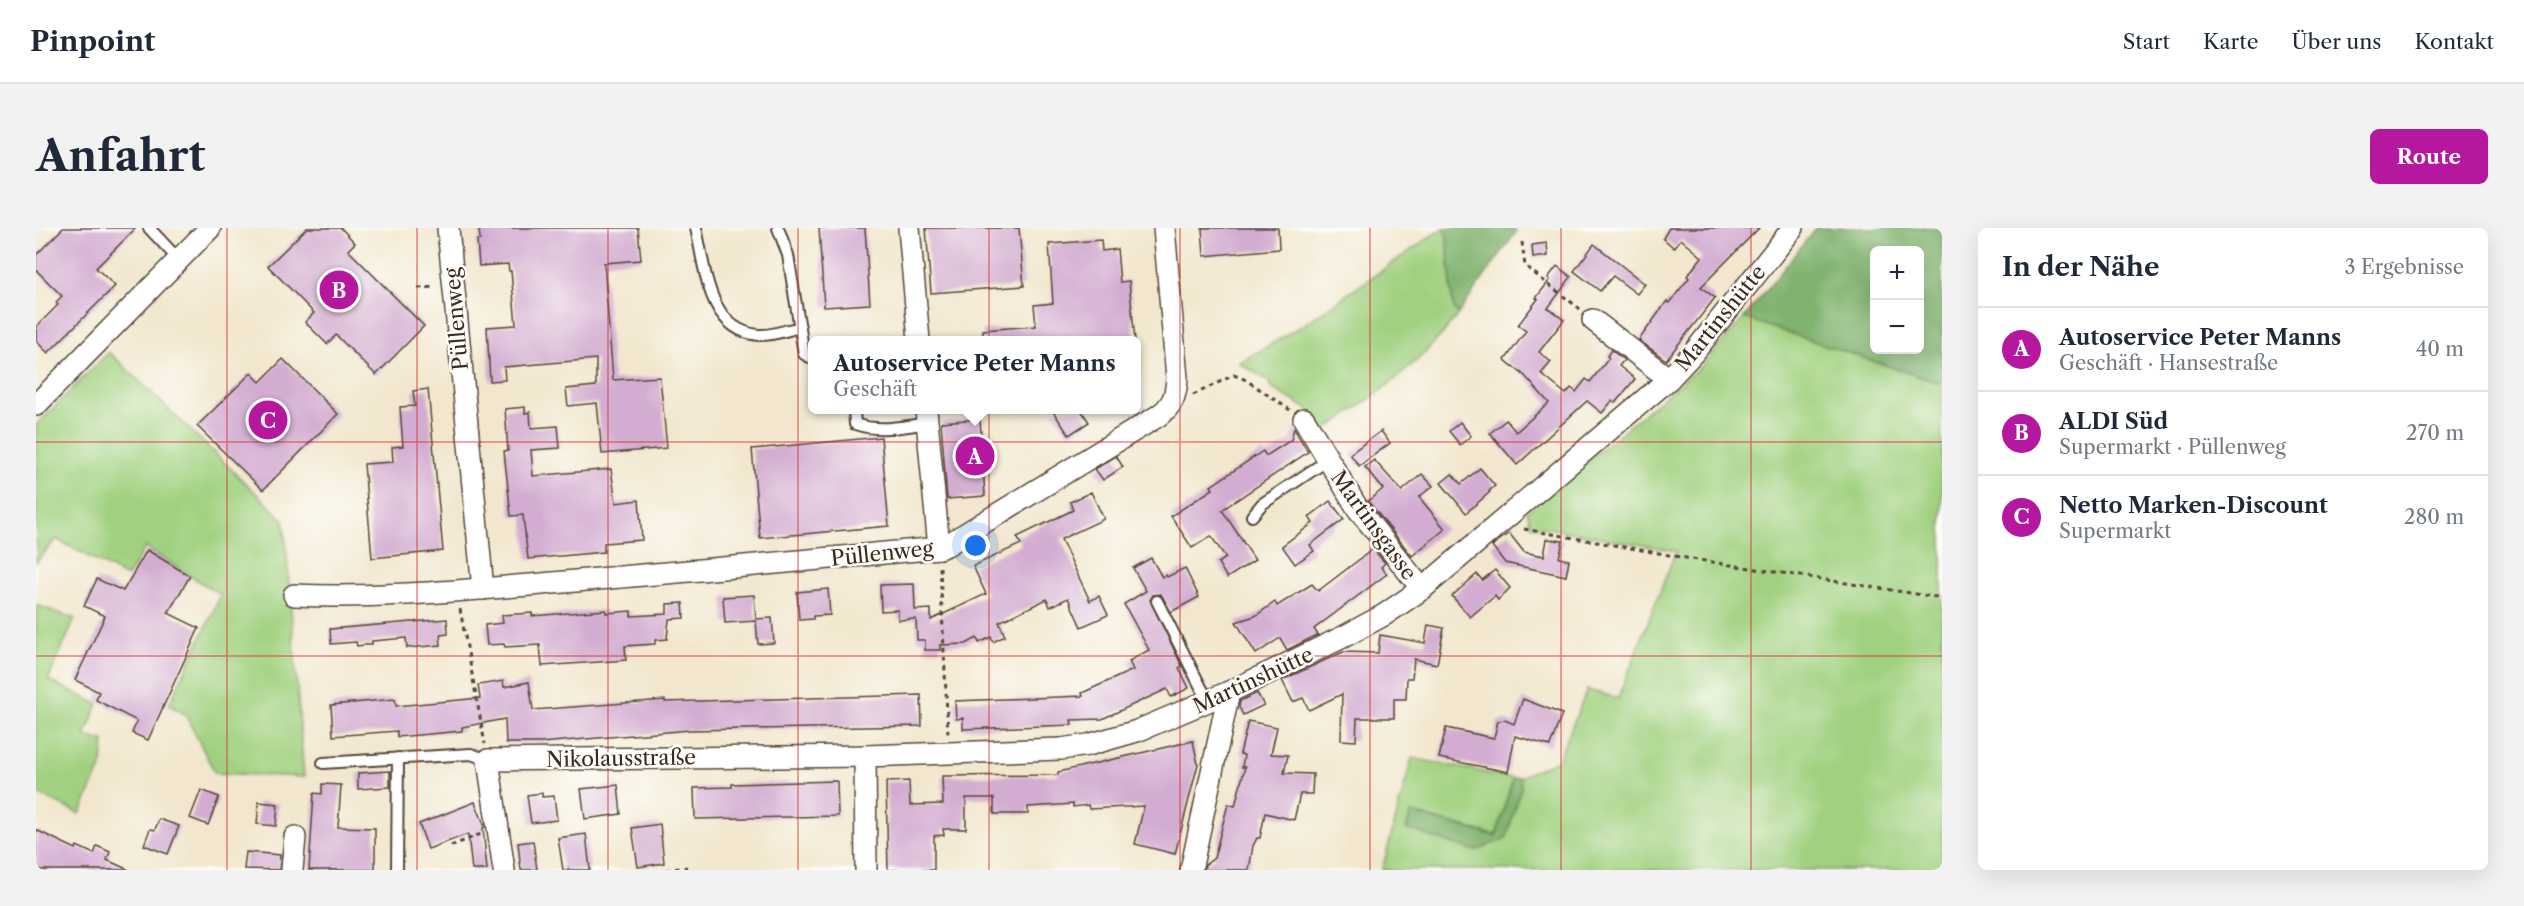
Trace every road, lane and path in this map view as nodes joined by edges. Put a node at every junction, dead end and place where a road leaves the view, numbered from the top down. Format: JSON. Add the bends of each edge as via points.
{"nodes":[{"id":1,"x":149,"y":228,"type":"edge"},
{"id":2,"x":210,"y":228,"type":"edge"},
{"id":3,"x":448,"y":228,"type":"edge"},
{"id":4,"x":696,"y":228,"type":"edge"},
{"id":5,"x":778,"y":228,"type":"edge"},
{"id":6,"x":909,"y":228,"type":"edge"},
{"id":7,"x":1164,"y":228,"type":"edge"},
{"id":8,"x":1793,"y":228,"type":"edge"},
{"id":9,"x":1522,"y":242,"type":"dead end"},
{"id":10,"x":179,"y":260,"type":"junction"},
{"id":11,"x":1593,"y":320,"type":"joint"},
{"id":12,"x":800,"y":327,"type":"junction"},
{"id":13,"x":919,"y":336,"type":"edge"},
{"id":14,"x":808,"y":356,"type":"edge"},
{"id":15,"x":1669,"y":379,"type":"junction"},
{"id":16,"x":36,"y":405,"type":"edge"},
{"id":17,"x":1168,"y":409,"type":"junction"},
{"id":18,"x":854,"y":414,"type":"edge"},
{"id":19,"x":926,"y":416,"type":"edge"},
{"id":20,"x":1304,"y":419,"type":"joint"},
{"id":21,"x":1328,"y":460,"type":"junction"},
{"id":22,"x":1252,"y":516,"type":"dead end"},
{"id":23,"x":1500,"y":524,"type":"junction"},
{"id":24,"x":939,"y":548,"type":"junction"},
{"id":25,"x":483,"y":589,"type":"junction"},
{"id":26,"x":1422,"y":589,"type":"junction"},
{"id":27,"x":457,"y":591,"type":"junction"},
{"id":28,"x":294,"y":595,"type":"dead end"},
{"id":29,"x":1942,"y":598,"type":"edge"},
{"id":30,"x":1157,"y":601,"type":"dead end"},
{"id":31,"x":1229,"y":692,"type":"junction"},
{"id":32,"x":1208,"y":701,"type":"junction"},
{"id":33,"x":949,"y":752,"type":"junction"},
{"id":34,"x":865,"y":756,"type":"junction"},
{"id":35,"x":398,"y":758,"type":"junction"},
{"id":36,"x":488,"y":760,"type":"junction"},
{"id":37,"x":323,"y":763,"type":"dead end"},
{"id":38,"x":499,"y":826,"type":"junction"},
{"id":39,"x":295,"y":837,"type":"dead end"},
{"id":40,"x":451,"y":846,"type":"dead end"},
{"id":41,"x":687,"y":867,"type":"dead end"},
{"id":42,"x":292,"y":870,"type":"edge"},
{"id":43,"x":397,"y":870,"type":"edge"},
{"id":44,"x":504,"y":870,"type":"edge"},
{"id":45,"x":666,"y":870,"type":"edge"},
{"id":46,"x":866,"y":870,"type":"edge"},
{"id":47,"x":1191,"y":870,"type":"edge"}],
"edges":[{"from":1,"to":10,"type":"lane"},
{"from":2,"to":10,"type":"street"},
{"from":3,"to":25,"type":"street","name":"Püllenweg"},
{"from":4,"to":12,"type":"lane","via":[[711,296],[727,321],[739,331],[761,335]]},
{"from":5,"to":12,"type":"lane","via":[[788,255]]},
{"from":6,"to":13,"type":"street"},
{"from":7,"to":17,"type":"street","via":[[1177,378],[1176,394]]},
{"from":8,"to":15,"type":"street","name":"Martinshütte"},
{"from":9,"to":11,"type":"path","via":[[1525,266]]},
{"from":10,"to":16,"type":"street"},
{"from":11,"to":15,"type":"street","name":"Martinshütte"},
{"from":12,"to":14,"type":"lane","via":[[804,354]]},
{"from":15,"to":23,"type":"street","name":"Martinshütte"},
{"from":17,"to":20,"type":"path","via":[[1234,375]]},
{"from":17,"to":24,"type":"street","name":"Püllenweg"},
{"from":18,"to":19,"type":"lane","via":[[855,424],[863,427],[892,428]]},
{"from":19,"to":24,"type":"street"},
{"from":20,"to":21,"type":"street","name":"Martinsgasse"},
{"from":21,"to":22,"type":"lane","name":"Martinsgasse","via":[[1262,504]]},
{"from":21,"to":26,"type":"street","name":"Martinsgasse","via":[[1358,509]]},
{"from":23,"to":26,"type":"street","name":"Martinshütte"},
{"from":23,"to":29,"type":"path"},
{"from":24,"to":25,"type":"street","name":"Püllenweg"},
{"from":24,"to":33,"type":"path"},
{"from":25,"to":27,"type":"street","name":"Püllenweg"},
{"from":26,"to":31,"type":"street","name":"Martinshütte","via":[[1346,636]]},
{"from":27,"to":28,"type":"street","name":"Püllenweg"},
{"from":27,"to":36,"type":"path"},
{"from":30,"to":32,"type":"lane"},
{"from":31,"to":32,"type":"street","name":"Martinshütte"},
{"from":31,"to":47,"type":"street"},
{"from":32,"to":33,"type":"street","name":"Martinshütte","via":[[1137,731],[1088,745]]},
{"from":33,"to":34,"type":"street","name":"Martinshütte"},
{"from":34,"to":36,"type":"street","name":"Nikolausstraße"},
{"from":34,"to":46,"type":"street"},
{"from":35,"to":36,"type":"lane","via":[[471,754]]},
{"from":35,"to":37,"type":"lane"},
{"from":35,"to":43,"type":"lane"},
{"from":36,"to":38,"type":"street"},
{"from":38,"to":40,"type":"path"},
{"from":38,"to":44,"type":"street"},
{"from":39,"to":42,"type":"street"},
{"from":41,"to":45,"type":"path"}]}
